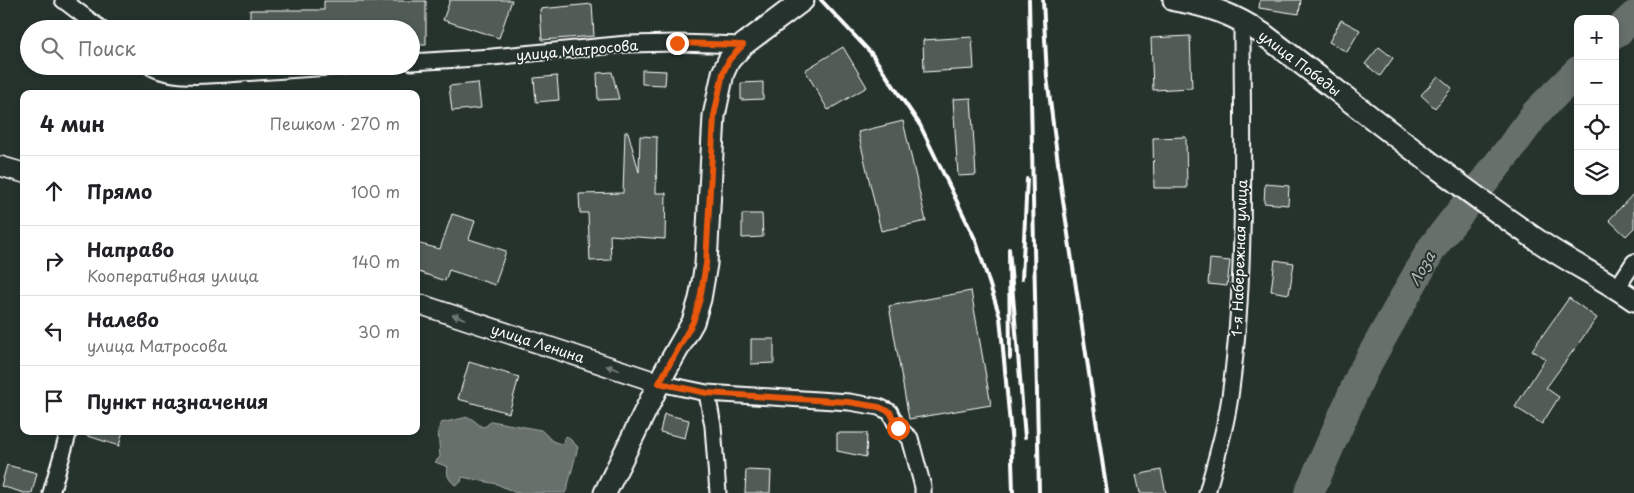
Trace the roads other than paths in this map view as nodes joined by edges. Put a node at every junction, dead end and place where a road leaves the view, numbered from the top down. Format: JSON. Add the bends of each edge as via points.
{"nodes":[{"id":1,"x":63,"y":0,"type":"edge"},
{"id":2,"x":803,"y":0,"type":"edge"},
{"id":3,"x":1174,"y":0,"type":"edge"},
{"id":4,"x":1234,"y":11,"type":"edge"},
{"id":5,"x":90,"y":20,"type":"edge"},
{"id":6,"x":743,"y":45,"type":"junction"},
{"id":7,"x":420,"y":61,"type":"edge"},
{"id":8,"x":0,"y":166,"type":"edge"},
{"id":9,"x":20,"y":172,"type":"edge"},
{"id":10,"x":1634,"y":262,"type":"edge"},
{"id":11,"x":1626,"y":294,"type":"edge"},
{"id":12,"x":420,"y":304,"type":"edge"},
{"id":13,"x":659,"y":383,"type":"junction"},
{"id":14,"x":707,"y":393,"type":"junction"},
{"id":15,"x":68,"y":435,"type":"edge"},
{"id":16,"x":51,"y":493,"type":"edge"},
{"id":17,"x":605,"y":493,"type":"edge"},
{"id":18,"x":718,"y":493,"type":"edge"},
{"id":19,"x":923,"y":493,"type":"edge"},
{"id":20,"x":1206,"y":493,"type":"edge"}],
"edges":[{"from":1,"to":5,"type":"street"},
{"from":2,"to":6,"type":"main road"},
{"from":3,"to":4,"type":"main road","name":"улица Победы"},
{"from":4,"to":11,"type":"main road","name":"улица Победы","via":[[1414,150],[1541,242]]},
{"from":4,"to":20,"type":"street","name":"1-я Набережная улица","via":[[1242,195],[1239,308],[1231,391]]},
{"from":6,"to":7,"type":"street","name":"улица Матросова","via":[[628,44]]},
{"from":6,"to":13,"type":"main road","via":[[729,60],[723,73],[714,116],[706,264],[700,299],[693,322]]},
{"from":8,"to":9,"type":"street"},
{"from":10,"to":11,"type":"street"},
{"from":13,"to":12,"type":"street","name":"улица Ленина","one_way":true},
{"from":13,"to":14,"type":"street"},
{"from":13,"to":17,"type":"main road"},
{"from":14,"to":18,"type":"street"},
{"from":14,"to":19,"type":"street","via":[[848,402],[890,412],[898,428],[910,438]]},
{"from":15,"to":16,"type":"street"}]}
